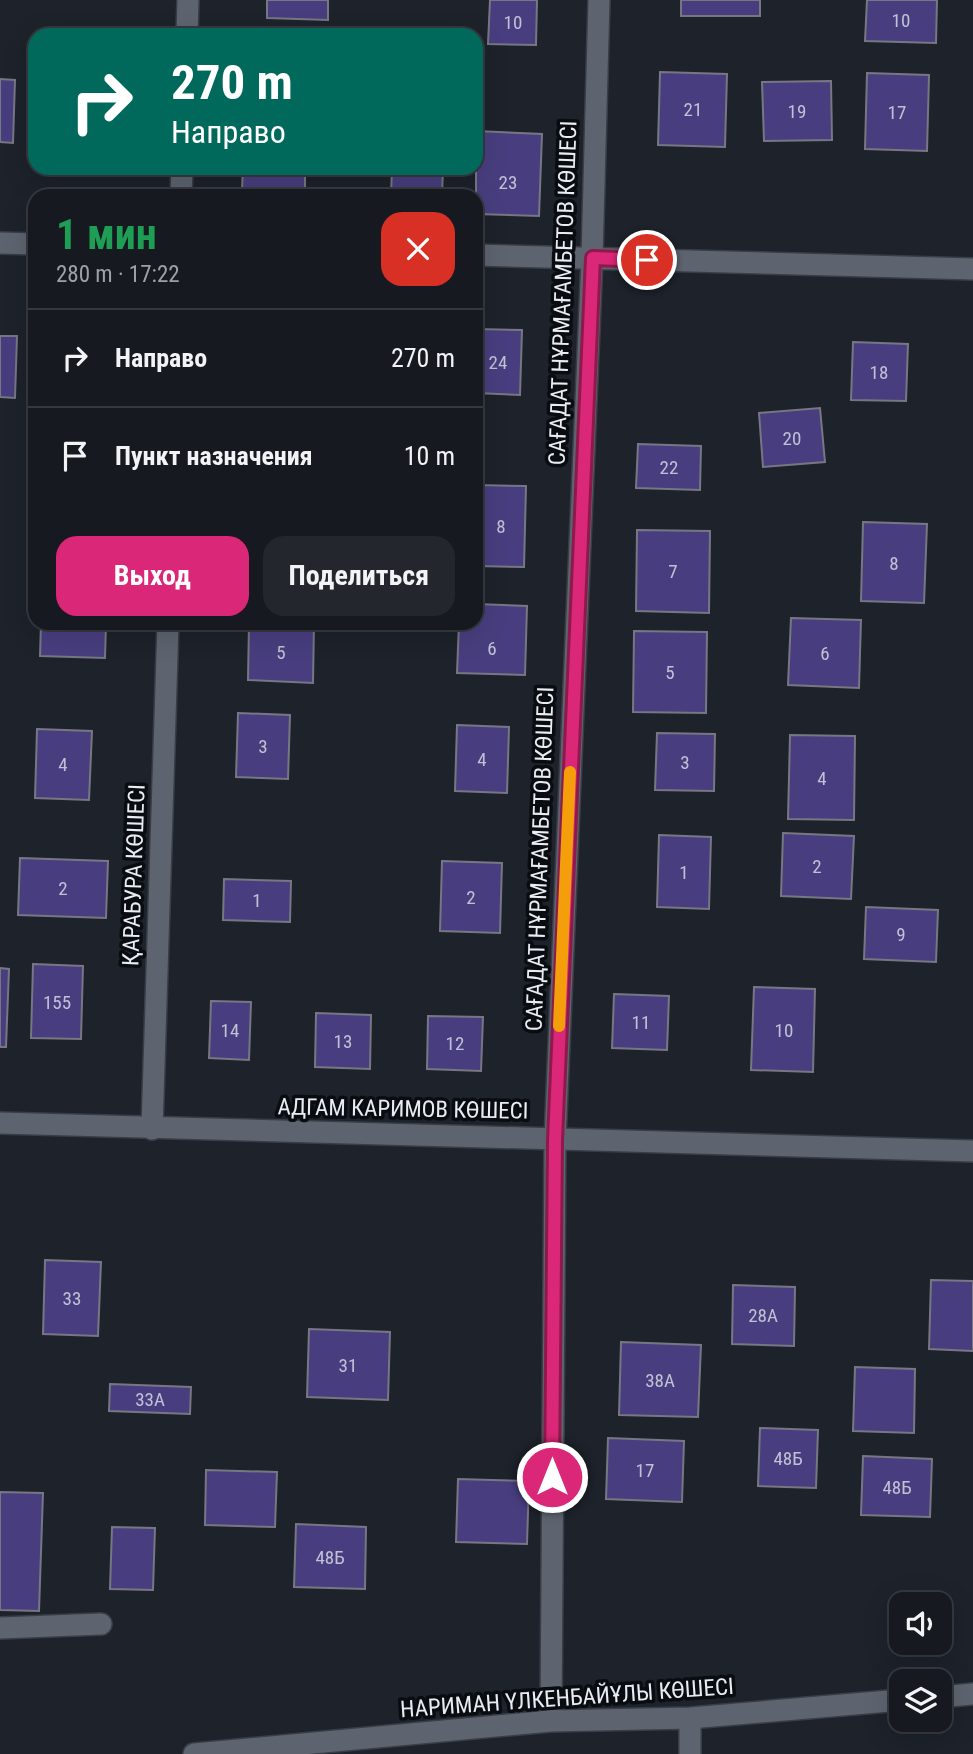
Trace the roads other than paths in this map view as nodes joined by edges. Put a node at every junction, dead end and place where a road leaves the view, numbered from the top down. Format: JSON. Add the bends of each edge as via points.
{"nodes":[{"id":1,"x":188,"y":0,"type":"edge"},
{"id":2,"x":599,"y":0,"type":"edge"},
{"id":3,"x":187,"y":28,"type":"edge"},
{"id":4,"x":0,"y":243,"type":"edge"},
{"id":5,"x":28,"y":244,"type":"edge"},
{"id":6,"x":483,"y":255,"type":"edge"},
{"id":7,"x":593,"y":258,"type":"junction"},
{"id":8,"x":973,"y":269,"type":"edge"},
{"id":9,"x":168,"y":630,"type":"edge"},
{"id":10,"x":0,"y":1124,"type":"edge"},
{"id":11,"x":152,"y":1129,"type":"junction"},
{"id":12,"x":555,"y":1140,"type":"junction"},
{"id":13,"x":973,"y":1151,"type":"edge"},
{"id":14,"x":101,"y":1624,"type":"dead end"},
{"id":15,"x":0,"y":1628,"type":"edge"},
{"id":16,"x":973,"y":1694,"type":"edge"},
{"id":17,"x":952,"y":1696,"type":"edge"},
{"id":18,"x":889,"y":1701,"type":"edge"},
{"id":19,"x":690,"y":1718,"type":"junction"},
{"id":20,"x":551,"y":1721,"type":"junction"},
{"id":21,"x":194,"y":1754,"type":"edge"},
{"id":22,"x":690,"y":1754,"type":"edge"}],
"edges":[{"from":1,"to":3,"type":"street"},
{"from":2,"to":7,"type":"street","name":"САҒАДАТ НҰРМАҒАМБЕТОВ КӨШЕСІ"},
{"from":4,"to":5,"type":"street"},
{"from":6,"to":7,"type":"street"},
{"from":7,"to":8,"type":"street"},
{"from":7,"to":12,"type":"street","name":"САҒАДАТ НҰРМАҒАМБЕТОВ КӨШЕСІ"},
{"from":9,"to":11,"type":"street","name":"ҚАРАБУРА КӨШЕСІ"},
{"from":10,"to":11,"type":"street","name":"АДГАМ КАРИМОВ КӨШЕСІ"},
{"from":11,"to":12,"type":"street","name":"АДГАМ КАРИМОВ КӨШЕСІ"},
{"from":12,"to":13,"type":"street","name":"АДГАМ КАРИМОВ КӨШЕСІ"},
{"from":12,"to":20,"type":"street","name":"САҒАДАТ НҰРМАҒАМБЕТОВ КӨШЕСІ"},
{"from":14,"to":15,"type":"street"},
{"from":16,"to":17,"type":"street"},
{"from":18,"to":19,"type":"street","name":"НАРИМАН ҮЛКЕНБАЙҰЛЫ КӨШЕСІ"},
{"from":19,"to":20,"type":"street","name":"НАРИМАН ҮЛКЕНБАЙҰЛЫ КӨШЕСІ"},
{"from":19,"to":22,"type":"street"},
{"from":20,"to":21,"type":"street","name":"НАРИМАН ҮЛКЕНБАЙҰЛЫ КӨШЕСІ"}]}
